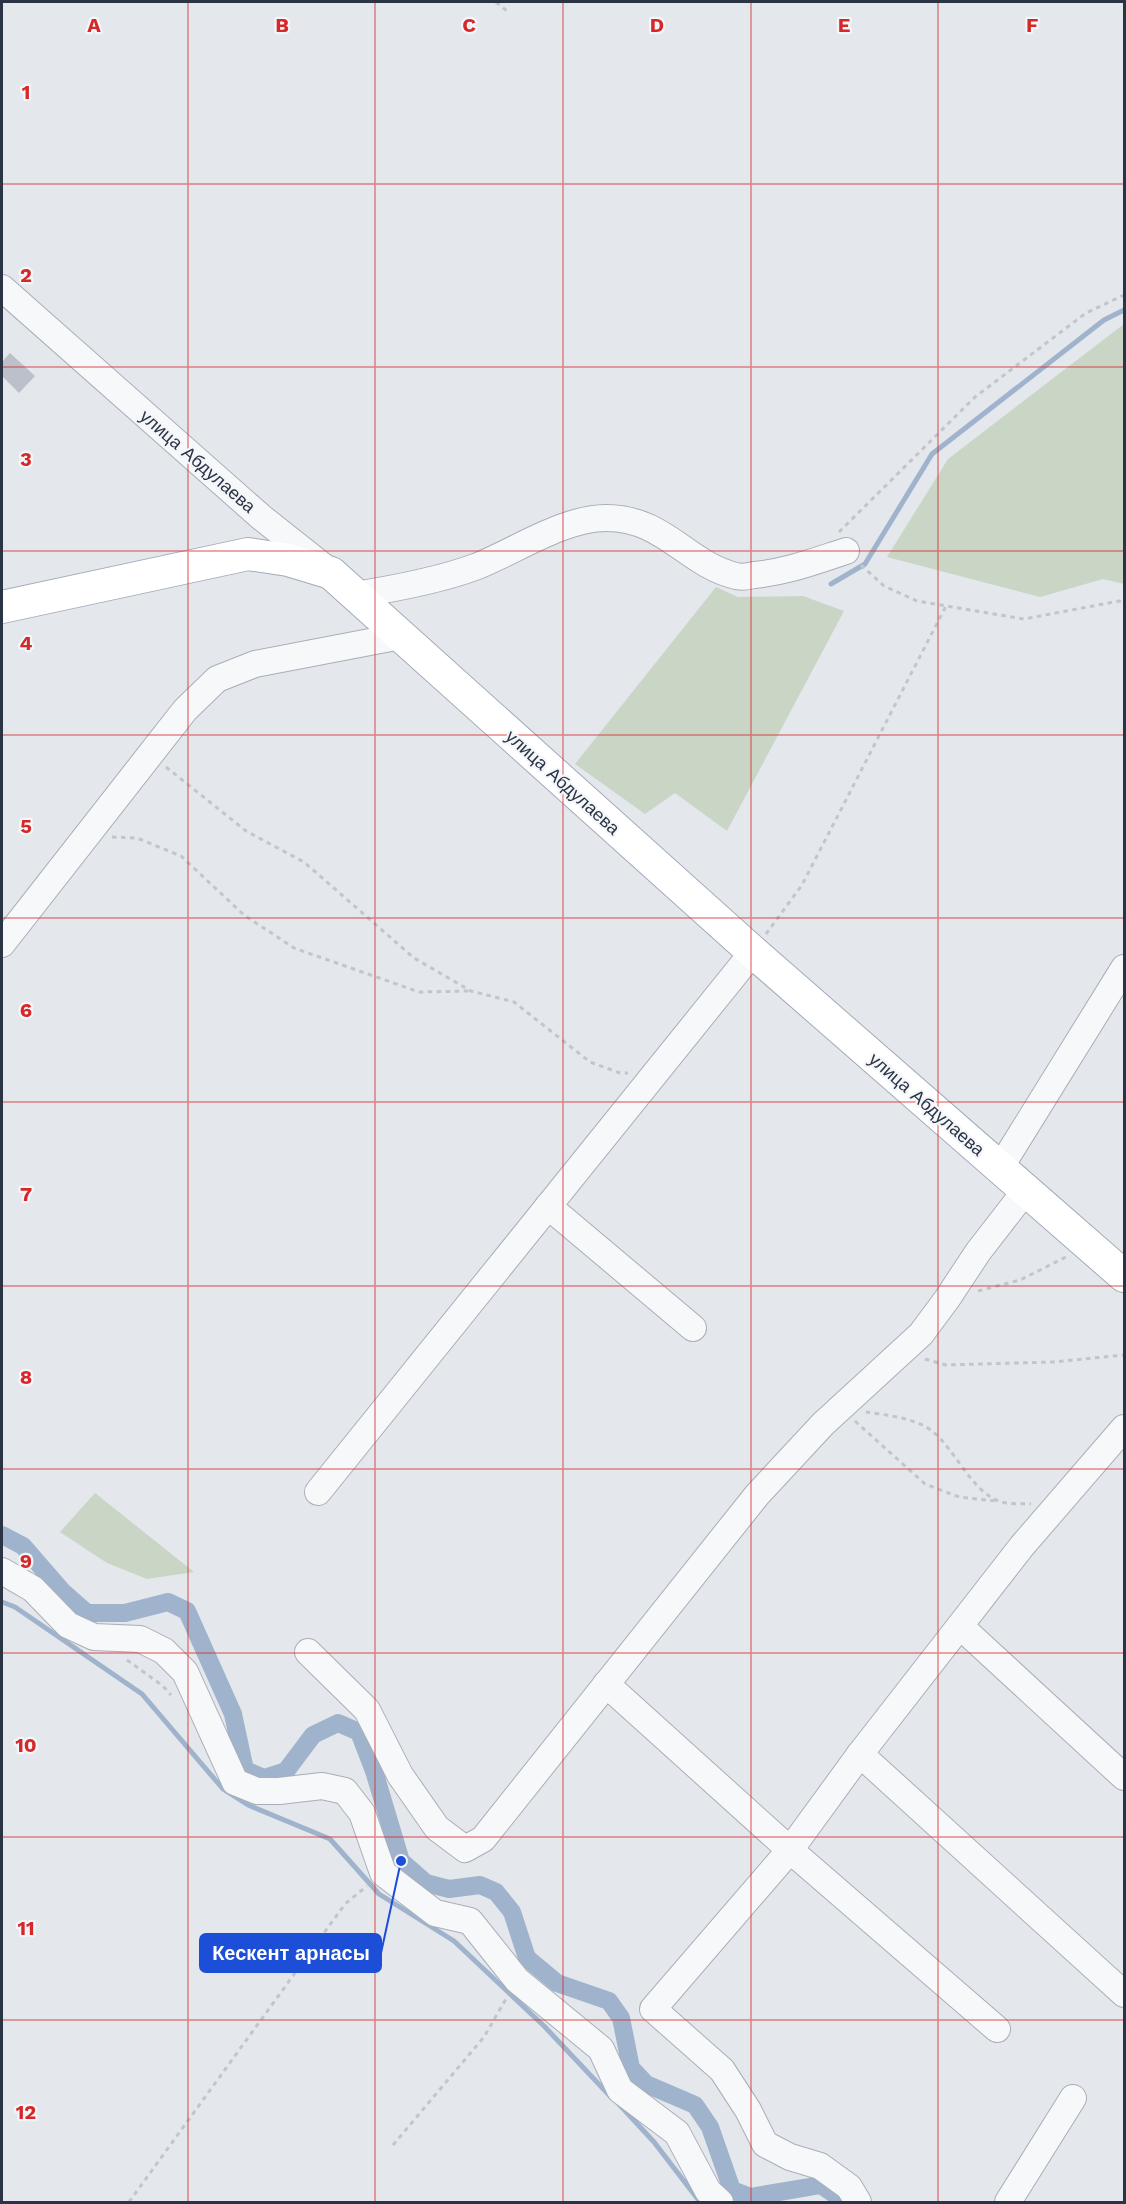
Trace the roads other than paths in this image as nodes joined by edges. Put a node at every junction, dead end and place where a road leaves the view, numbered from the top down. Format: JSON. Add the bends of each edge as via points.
{"nodes":[{"id":1,"x":2,"y":288,"type":"edge"},
{"id":2,"x":840,"y":544,"type":"road end"},
{"id":3,"x":331,"y":573,"type":"junction"},
{"id":4,"x":355,"y":595,"type":"junction"},
{"id":5,"x":2,"y":608,"type":"edge"},
{"id":6,"x":401,"y":636,"type":"junction"},
{"id":7,"x":2,"y":944,"type":"edge"},
{"id":8,"x":753,"y":952,"type":"junction"},
{"id":9,"x":1125,"y":968,"type":"edge"},
{"id":10,"x":1000,"y":1168,"type":"junction"},
{"id":11,"x":1026,"y":1190,"type":"junction"},
{"id":12,"x":548,"y":1206,"type":"junction"},
{"id":13,"x":1125,"y":1276,"type":"edge"},
{"id":14,"x":693,"y":1328,"type":"dead end"},
{"id":15,"x":1125,"y":1428,"type":"edge"},
{"id":16,"x":318,"y":1492,"type":"dead end"},
{"id":17,"x":2,"y":1571,"type":"edge"},
{"id":18,"x":960,"y":1626,"type":"junction"},
{"id":19,"x":308,"y":1652,"type":"dead end"},
{"id":20,"x":606,"y":1684,"type":"junction"},
{"id":21,"x":860,"y":1754,"type":"junction"},
{"id":22,"x":1125,"y":1777,"type":"edge"},
{"id":23,"x":790,"y":1850,"type":"junction"},
{"id":24,"x":1125,"y":1994,"type":"edge"},
{"id":25,"x":998,"y":2029,"type":"dead end"},
{"id":26,"x":1073,"y":2098,"type":"dead end"},
{"id":27,"x":720,"y":2202,"type":"edge"},
{"id":28,"x":858,"y":2202,"type":"edge"},
{"id":29,"x":1008,"y":2202,"type":"edge"}],
"edges":[{"from":1,"to":3,"type":"street","name":"улица Абдулаева"},
{"from":2,"to":4,"type":"street","via":[[781,572],[738,577],[708,566],[659,532],[634,521],[604,518],[565,526],[473,567],[390,590]]},
{"from":3,"to":4,"type":"main road","name":"улица Абдулаева"},
{"from":3,"to":5,"type":"main road","via":[[288,560],[248,554]]},
{"from":4,"to":6,"type":"main road","name":"улица Абдулаева"},
{"from":6,"to":7,"type":"street","via":[[255,664],[217,680],[185,710]]},
{"from":6,"to":8,"type":"main road","name":"улица Абдулаева"},
{"from":8,"to":10,"type":"main road","name":"улица Абдулаева"},
{"from":8,"to":12,"type":"street"},
{"from":9,"to":10,"type":"street"},
{"from":10,"to":11,"type":"main road","name":"улица Абдулаева"},
{"from":11,"to":13,"type":"main road","name":"улица Абдулаева"},
{"from":11,"to":20,"type":"street","via":[[921,1334],[840,1408],[757,1495]]},
{"from":12,"to":14,"type":"street"},
{"from":12,"to":16,"type":"street"},
{"from":15,"to":18,"type":"street","via":[[1022,1546]]},
{"from":17,"to":27,"type":"street","via":[[33,1589],[68,1625],[94,1637],[140,1639],[164,1651],[185,1672],[235,1782],[256,1791],[322,1786],[345,1791],[362,1813],[383,1873],[435,1913],[470,1921],[517,1980],[601,2049],[620,2090],[677,2133],[708,2191]]},
{"from":18,"to":21,"type":"street"},
{"from":18,"to":22,"type":"street"},
{"from":19,"to":20,"type":"street","via":[[367,1710],[400,1775],[437,1828],[465,1850],[483,1839]]},
{"from":20,"to":23,"type":"street"},
{"from":21,"to":23,"type":"street"},
{"from":21,"to":24,"type":"street"},
{"from":23,"to":25,"type":"street"},
{"from":23,"to":28,"type":"street","via":[[653,2008],[722,2070],[765,2144],[820,2166],[849,2187]]},
{"from":26,"to":29,"type":"street"}]}
